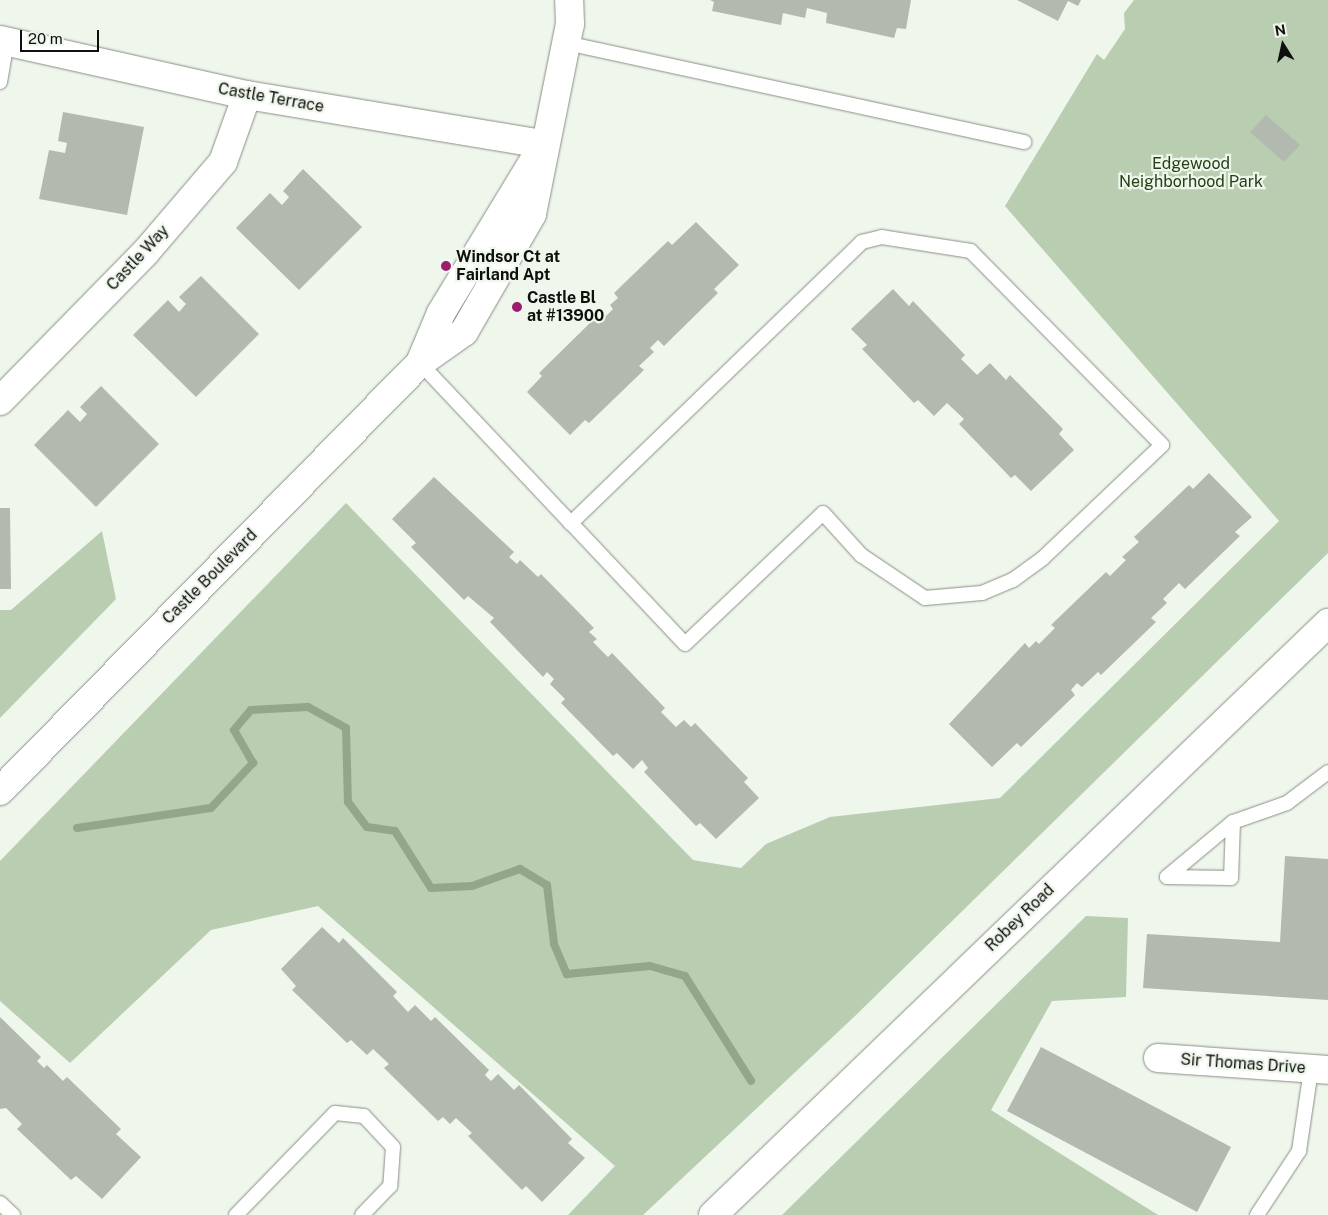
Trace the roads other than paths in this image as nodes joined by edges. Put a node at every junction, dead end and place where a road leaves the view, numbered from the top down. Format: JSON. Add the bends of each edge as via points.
{"nodes":[{"id":1,"x":569,"y":0,"type":"edge"},
{"id":2,"x":4,"y":41,"type":"edge"},
{"id":3,"x":566,"y":43,"type":"junction"},
{"id":4,"x":0,"y":82,"type":"edge"},
{"id":5,"x":247,"y":96,"type":"junction"},
{"id":6,"x":1024,"y":142,"type":"dead end"},
{"id":7,"x":544,"y":144,"type":"junction"},
{"id":8,"x":420,"y":364,"type":"junction"},
{"id":9,"x":0,"y":401,"type":"edge"},
{"id":10,"x":570,"y":523,"type":"junction"},
{"id":11,"x":1328,"y":623,"type":"edge"},
{"id":12,"x":1328,"y":772,"type":"edge"},
{"id":13,"x":0,"y":791,"type":"edge"},
{"id":14,"x":1233,"y":822,"type":"junction"},
{"id":15,"x":1158,"y":1058,"type":"dead end"},
{"id":16,"x":1320,"y":1070,"type":"edge"},
{"id":17,"x":0,"y":1203,"type":"edge"},
{"id":18,"x":13,"y":1215,"type":"edge"},
{"id":19,"x":236,"y":1215,"type":"edge"},
{"id":20,"x":362,"y":1215,"type":"edge"},
{"id":21,"x":713,"y":1215,"type":"edge"},
{"id":22,"x":1257,"y":1215,"type":"edge"}],
"edges":[{"from":1,"to":3,"type":"street","name":"Castle Boulevard"},
{"from":2,"to":4,"type":"lane"},
{"from":2,"to":5,"type":"street","name":"Castle Terrace"},
{"from":3,"to":6,"type":"lane"},
{"from":3,"to":7,"type":"street","name":"Castle Boulevard"},
{"from":5,"to":7,"type":"street","name":"Castle Terrace"},
{"from":5,"to":9,"type":"street","name":"Castle Way","via":[[223,162],[145,253]]},
{"from":7,"to":8,"type":"street","name":"Castle Boulevard","via":[[532,214],[464,332]]},
{"from":8,"to":10,"type":"lane"},
{"from":8,"to":13,"type":"street","name":"Castle Boulevard"},
{"from":10,"to":10,"type":"lane","via":[[684,644],[823,513],[861,555],[925,598],[982,593],[1013,580],[1043,558],[1162,446],[971,251],[882,237],[862,242]]},
{"from":11,"to":21,"type":"street","name":"Robey Road"},
{"from":12,"to":14,"type":"lane","via":[[1286,803]]},
{"from":14,"to":14,"type":"lane","via":[[1175,871],[1168,877],[1231,878]]},
{"from":15,"to":16,"type":"street","name":"Sir Thomas Drive"},
{"from":16,"to":22,"type":"lane","via":[[1300,1150]]},
{"from":17,"to":18,"type":"lane"},
{"from":19,"to":20,"type":"lane","via":[[335,1113],[364,1116],[393,1146],[390,1186]]}]}
